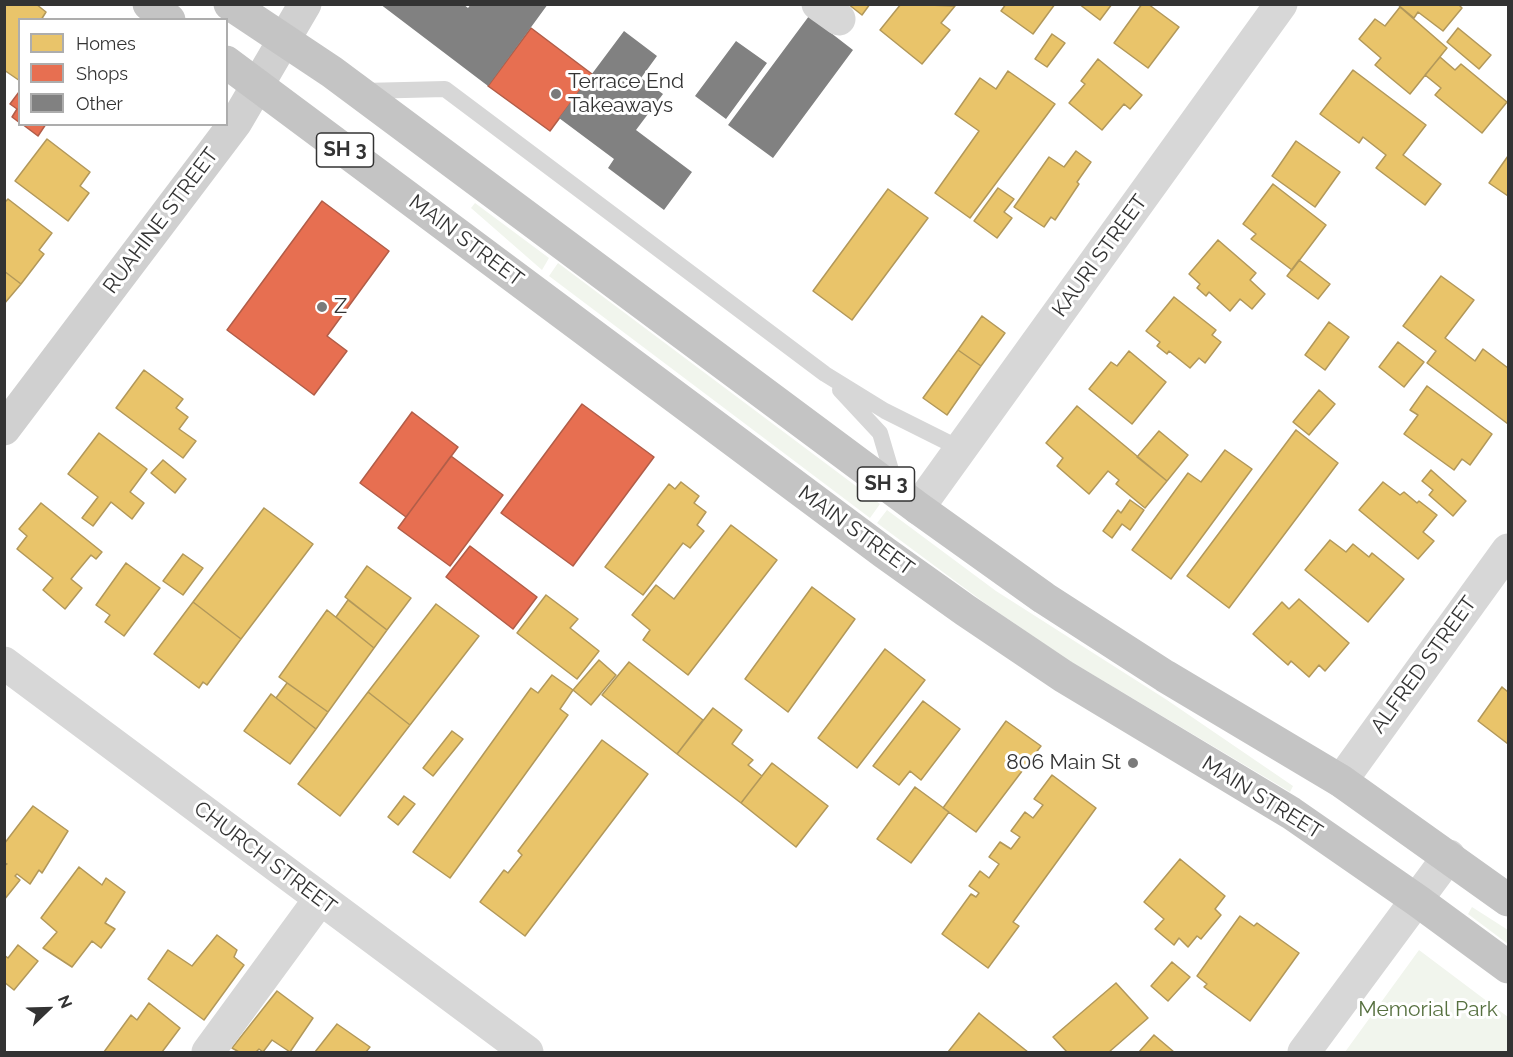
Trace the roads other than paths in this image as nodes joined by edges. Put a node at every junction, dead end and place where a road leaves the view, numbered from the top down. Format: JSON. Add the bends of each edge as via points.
{"nodes":[{"id":1,"x":149,"y":4,"type":"edge"},
{"id":2,"x":230,"y":4,"type":"edge"},
{"id":3,"x":304,"y":4,"type":"edge"},
{"id":4,"x":1281,"y":4,"type":"edge"},
{"id":5,"x":166,"y":18,"type":"edge"},
{"id":6,"x":283,"y":40,"type":"junction"},
{"id":7,"x":228,"y":63,"type":"edge"},
{"id":8,"x":256,"y":84,"type":"junction"},
{"id":9,"x":357,"y":91,"type":"junction"},
{"id":10,"x":825,"y":374,"type":"junction"},
{"id":11,"x":4,"y":429,"type":"edge"},
{"id":12,"x":961,"y":448,"type":"junction"},
{"id":13,"x":908,"y":500,"type":"junction"},
{"id":14,"x":1509,"y":550,"type":"edge"},
{"id":15,"x":4,"y":663,"type":"edge"},
{"id":16,"x":1341,"y":781,"type":"junction"},
{"id":17,"x":1449,"y":856,"type":"junction"},
{"id":18,"x":320,"y":899,"type":"junction"},
{"id":19,"x":1509,"y":900,"type":"edge"},
{"id":20,"x":1418,"y":901,"type":"junction"},
{"id":21,"x":1509,"y":967,"type":"edge"},
{"id":22,"x":208,"y":1053,"type":"edge"},
{"id":23,"x":527,"y":1053,"type":"edge"},
{"id":24,"x":1304,"y":1053,"type":"edge"}],
"edges":[{"from":1,"to":5,"type":"highway"},
{"from":2,"to":6,"type":"highway","number":"SH 3"},
{"from":3,"to":6,"type":"street","name":"RUAHINE STREET"},
{"from":4,"to":12,"type":"street","name":"KAURI STREET"},
{"from":6,"to":8,"type":"street","name":"RUAHINE STREET"},
{"from":6,"to":9,"type":"highway","number":"SH 3"},
{"from":7,"to":8,"type":"highway","name":"MAIN STREET","number":"SH 3"},
{"from":8,"to":11,"type":"street","name":"RUAHINE STREET","via":[[236,122]]},
{"from":8,"to":20,"type":"highway","name":"MAIN STREET","number":"SH 3","via":[[965,610],[1063,676],[1291,813]]},
{"from":9,"to":10,"type":"lane","via":[[445,89]]},
{"from":9,"to":13,"type":"highway","number":"SH 3"},
{"from":10,"to":12,"type":"lane","via":[[885,411]]},
{"from":10,"to":13,"type":"lane","via":[[880,433]]},
{"from":12,"to":13,"type":"street","name":"KAURI STREET"},
{"from":13,"to":16,"type":"highway","number":"SH 3","via":[[1044,598]]},
{"from":14,"to":16,"type":"street","name":"ALFRED STREET"},
{"from":15,"to":18,"type":"street","name":"CHURCH STREET"},
{"from":16,"to":17,"type":"highway","number":"SH 3"},
{"from":17,"to":19,"type":"highway","number":"SH 3"},
{"from":17,"to":20,"type":"street"},
{"from":18,"to":22,"type":"street"},
{"from":18,"to":23,"type":"street","name":"CHURCH STREET"},
{"from":20,"to":21,"type":"highway","name":"MAIN STREET","number":"SH 3"},
{"from":20,"to":24,"type":"street"}]}
